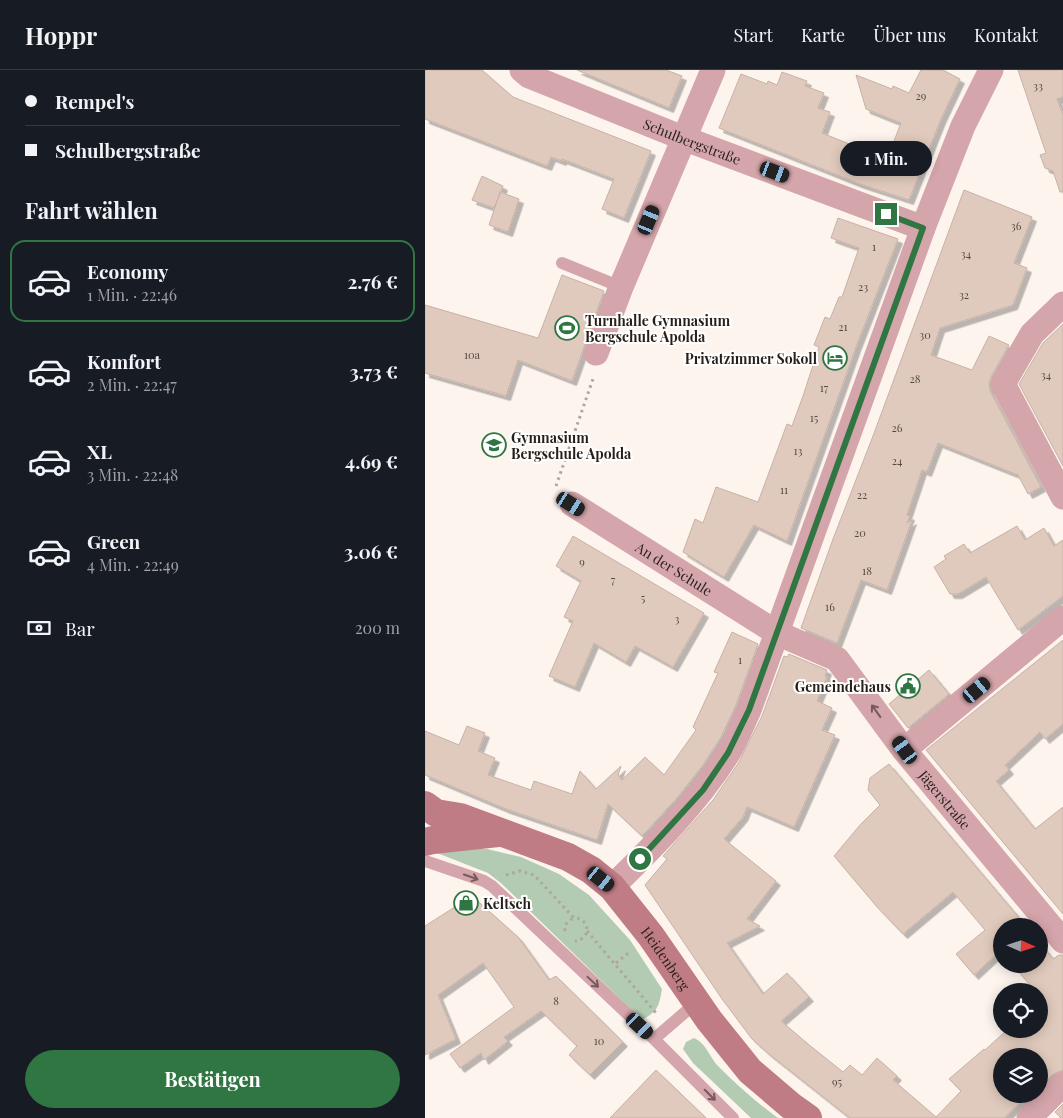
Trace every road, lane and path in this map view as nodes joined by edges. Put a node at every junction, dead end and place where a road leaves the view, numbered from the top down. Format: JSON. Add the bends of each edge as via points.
{"nodes":[{"id":1,"x":522,"y":70,"type":"edge"},
{"id":2,"x":713,"y":70,"type":"edge"},
{"id":3,"x":991,"y":70,"type":"edge"},
{"id":4,"x":683,"y":138,"type":"junction"},
{"id":5,"x":923,"y":228,"type":"junction"},
{"id":6,"x":562,"y":263,"type":"dead end"},
{"id":7,"x":621,"y":287,"type":"junction"},
{"id":8,"x":1063,"y":304,"type":"edge"},
{"id":9,"x":596,"y":353,"type":"joint"},
{"id":10,"x":1063,"y":497,"type":"edge"},
{"id":11,"x":562,"y":499,"type":"joint"},
{"id":12,"x":1063,"y":618,"type":"edge"},
{"id":13,"x":777,"y":633,"type":"junction"},
{"id":14,"x":905,"y":750,"type":"junction"},
{"id":15,"x":425,"y":806,"type":"edge"},
{"id":16,"x":425,"y":816,"type":"edge"},
{"id":17,"x":425,"y":828,"type":"edge"},
{"id":18,"x":499,"y":833,"type":"junction"},
{"id":19,"x":425,"y":842,"type":"edge"},
{"id":20,"x":425,"y":861,"type":"edge"},
{"id":21,"x":492,"y":886,"type":"junction"},
{"id":22,"x":612,"y":887,"type":"junction"},
{"id":23,"x":574,"y":918,"type":"junction"},
{"id":24,"x":587,"y":931,"type":"junction"},
{"id":25,"x":565,"y":933,"type":"dead end"},
{"id":26,"x":569,"y":939,"type":"dead end"},
{"id":27,"x":1063,"y":941,"type":"edge"},
{"id":28,"x":697,"y":1002,"type":"junction"},
{"id":29,"x":667,"y":1027,"type":"junction"},
{"id":30,"x":653,"y":1039,"type":"junction"},
{"id":31,"x":1063,"y":1084,"type":"edge"},
{"id":32,"x":733,"y":1118,"type":"edge"},
{"id":33,"x":808,"y":1118,"type":"edge"},
{"id":34,"x":1029,"y":1118,"type":"edge"}],
"edges":[{"from":1,"to":4,"type":"street","name":"Schulbergstraße","via":[[529,76]]},
{"from":2,"to":4,"type":"street"},
{"from":3,"to":5,"type":"street","via":[[963,126]]},
{"from":4,"to":5,"type":"street","name":"Schulbergstraße"},
{"from":4,"to":7,"type":"street"},
{"from":5,"to":13,"type":"street"},
{"from":6,"to":7,"type":"lane"},
{"from":7,"to":9,"type":"street"},
{"from":8,"to":10,"type":"street","via":[[1032,334],[1003,384]]},
{"from":9,"to":11,"type":"path","via":[[596,370]]},
{"from":11,"to":13,"type":"street","name":"An der Schule"},
{"from":12,"to":14,"type":"street"},
{"from":14,"to":13,"type":"street","name":"Jägerstraße","one_way":true,"via":[[837,659]]},
{"from":13,"to":22,"type":"street","via":[[749,710],[728,753],[703,790]]},
{"from":14,"to":27,"type":"street","name":"Jägerstraße"},
{"from":15,"to":18,"type":"main road","name":"Heidenberg"},
{"from":16,"to":17,"type":"main road"},
{"from":18,"to":19,"type":"main road","name":"Heidenberg"},
{"from":18,"to":22,"type":"main road","name":"Heidenberg","via":[[567,857]]},
{"from":20,"to":21,"type":"lane","one_way":true},
{"from":21,"to":23,"type":"path","via":[[510,873],[521,871],[534,875]]},
{"from":21,"to":30,"type":"lane","one_way":true},
{"from":22,"to":28,"type":"main road","name":"Heidenberg"},
{"from":23,"to":24,"type":"path","via":[[584,921]]},
{"from":23,"to":25,"type":"path","via":[[568,921]]},
{"from":24,"to":26,"type":"path","via":[[581,940]]},
{"from":24,"to":29,"type":"path"},
{"from":28,"to":29,"type":"lane"},
{"from":28,"to":33,"type":"main road","name":"Heidenberg","via":[[750,1071]]},
{"from":29,"to":30,"type":"lane"},
{"from":30,"to":32,"type":"lane","one_way":true},
{"from":31,"to":34,"type":"street"}]}
